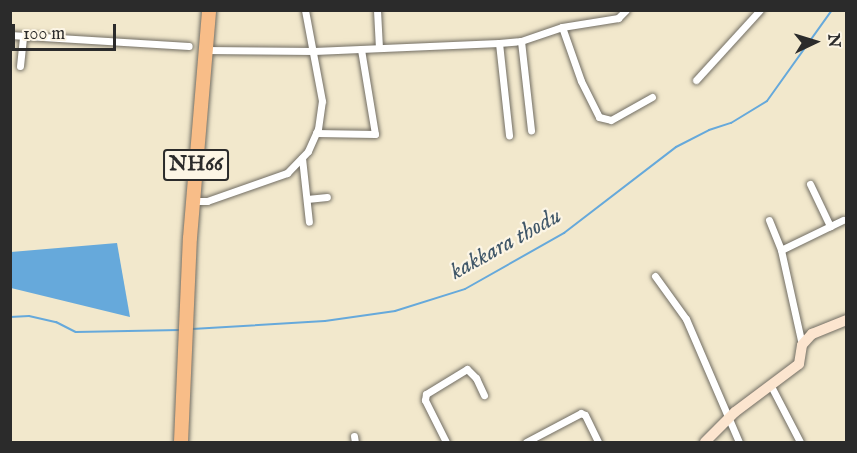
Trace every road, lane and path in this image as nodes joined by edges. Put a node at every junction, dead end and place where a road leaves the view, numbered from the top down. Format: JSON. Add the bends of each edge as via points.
{"nodes":[{"id":1,"x":209,"y":10,"type":"edge"},
{"id":2,"x":305,"y":10,"type":"edge"},
{"id":3,"x":376,"y":10,"type":"edge"},
{"id":4,"x":626,"y":10,"type":"edge"},
{"id":5,"x":760,"y":10,"type":"edge"},
{"id":6,"x":562,"y":27,"type":"junction"},
{"id":7,"x":10,"y":35,"type":"edge"},
{"id":8,"x":23,"y":36,"type":"junction"},
{"id":9,"x":521,"y":41,"type":"junction"},
{"id":10,"x":499,"y":43,"type":"junction"},
{"id":11,"x":189,"y":46,"type":"dead end"},
{"id":12,"x":379,"y":48,"type":"junction"},
{"id":13,"x":361,"y":49,"type":"junction"},
{"id":14,"x":205,"y":50,"type":"junction"},
{"id":15,"x":314,"y":51,"type":"junction"},
{"id":16,"x":20,"y":66,"type":"dead end"},
{"id":17,"x":696,"y":81,"type":"dead end"},
{"id":18,"x":652,"y":97,"type":"dead end"},
{"id":19,"x":531,"y":130,"type":"dead end"},
{"id":20,"x":316,"y":133,"type":"junction"},
{"id":21,"x":509,"y":135,"type":"dead end"},
{"id":22,"x":302,"y":158,"type":"junction"},
{"id":23,"x":810,"y":184,"type":"dead end"},
{"id":24,"x":327,"y":197,"type":"dead end"},
{"id":25,"x":306,"y":199,"type":"junction"},
{"id":26,"x":193,"y":201,"type":"junction"},
{"id":27,"x":769,"y":220,"type":"dead end"},
{"id":28,"x":843,"y":220,"type":"dead end"},
{"id":29,"x":309,"y":222,"type":"dead end"},
{"id":30,"x":830,"y":226,"type":"junction"},
{"id":31,"x":781,"y":250,"type":"junction"},
{"id":32,"x":655,"y":276,"type":"dead end"},
{"id":33,"x":846,"y":320,"type":"edge"},
{"id":34,"x":802,"y":345,"type":"junction"},
{"id":35,"x":771,"y":386,"type":"junction"},
{"id":36,"x":484,"y":395,"type":"dead end"},
{"id":37,"x":729,"y":418,"type":"junction"},
{"id":38,"x":181,"y":442,"type":"edge"},
{"id":39,"x":446,"y":442,"type":"edge"},
{"id":40,"x":526,"y":442,"type":"edge"},
{"id":41,"x":598,"y":442,"type":"edge"},
{"id":42,"x":705,"y":442,"type":"edge"},
{"id":43,"x":739,"y":442,"type":"edge"},
{"id":44,"x":800,"y":442,"type":"edge"}],
"edges":[{"from":1,"to":14,"type":"highway","number":"NH66"},
{"from":2,"to":15,"type":"street"},
{"from":3,"to":12,"type":"street"},
{"from":4,"to":6,"type":"street","via":[[618,18]]},
{"from":5,"to":17,"type":"street"},
{"from":6,"to":9,"type":"street"},
{"from":6,"to":18,"type":"street","via":[[580,81],[599,117],[610,120]]},
{"from":7,"to":8,"type":"street"},
{"from":8,"to":11,"type":"street"},
{"from":8,"to":16,"type":"street"},
{"from":9,"to":10,"type":"street"},
{"from":9,"to":19,"type":"street"},
{"from":10,"to":12,"type":"street"},
{"from":10,"to":21,"type":"street"},
{"from":12,"to":13,"type":"street"},
{"from":13,"to":15,"type":"street"},
{"from":13,"to":20,"type":"street","via":[[375,134]]},
{"from":14,"to":15,"type":"street"},
{"from":14,"to":26,"type":"highway","number":"NH66"},
{"from":15,"to":20,"type":"street","via":[[322,101]]},
{"from":20,"to":22,"type":"street"},
{"from":22,"to":25,"type":"street"},
{"from":22,"to":26,"type":"street","via":[[287,173],[207,201]]},
{"from":23,"to":30,"type":"street"},
{"from":24,"to":25,"type":"street"},
{"from":25,"to":29,"type":"street"},
{"from":26,"to":38,"type":"highway","number":"NH66"},
{"from":27,"to":31,"type":"street"},
{"from":28,"to":30,"type":"street"},
{"from":30,"to":31,"type":"street"},
{"from":31,"to":34,"type":"street"},
{"from":32,"to":37,"type":"street","via":[[687,319]]},
{"from":33,"to":34,"type":"main road","via":[[819,329]]},
{"from":34,"to":35,"type":"main road","via":[[799,364]]},
{"from":35,"to":37,"type":"main road"},
{"from":35,"to":44,"type":"street"},
{"from":36,"to":39,"type":"street","via":[[476,378],[466,369],[426,394],[425,400]]},
{"from":37,"to":42,"type":"main road"},
{"from":37,"to":43,"type":"street"},
{"from":40,"to":41,"type":"street","via":[[581,413]]}]}
